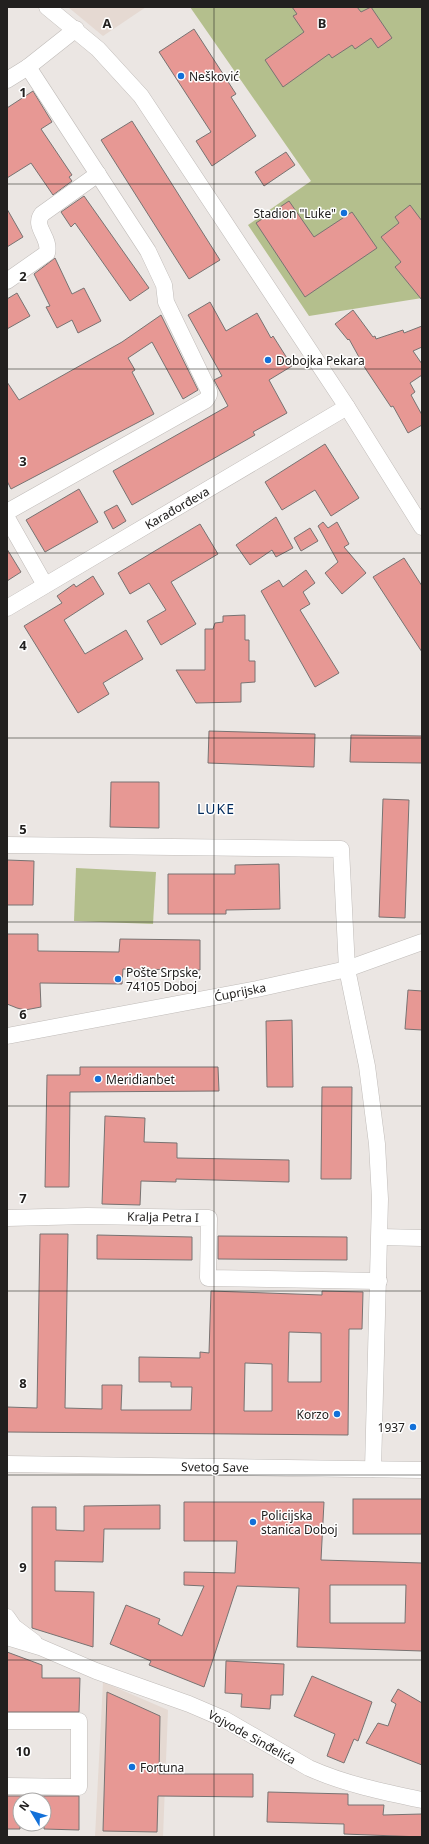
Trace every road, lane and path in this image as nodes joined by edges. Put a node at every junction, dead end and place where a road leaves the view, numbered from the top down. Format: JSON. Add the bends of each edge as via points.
{"nodes":[{"id":1,"x":47,"y":7,"type":"edge"},
{"id":2,"x":76,"y":29,"type":"junction"},
{"id":3,"x":28,"y":67,"type":"junction"},
{"id":4,"x":7,"y":80,"type":"edge"},
{"id":5,"x":98,"y":174,"type":"junction"},
{"id":6,"x":7,"y":280,"type":"edge"},
{"id":7,"x":347,"y":406,"type":"junction"},
{"id":8,"x":7,"y":512,"type":"edge"},
{"id":9,"x":7,"y":518,"type":"edge"},
{"id":10,"x":422,"y":527,"type":"edge"},
{"id":11,"x":45,"y":585,"type":"junction"},
{"id":12,"x":7,"y":608,"type":"edge"},
{"id":13,"x":7,"y":845,"type":"edge"},
{"id":14,"x":422,"y":942,"type":"edge"},
{"id":15,"x":347,"y":969,"type":"junction"},
{"id":16,"x":7,"y":1036,"type":"edge"},
{"id":17,"x":7,"y":1218,"type":"edge"},
{"id":18,"x":380,"y":1237,"type":"junction"},
{"id":19,"x":422,"y":1238,"type":"edge"},
{"id":20,"x":379,"y":1280,"type":"junction"},
{"id":21,"x":7,"y":1464,"type":"edge"},
{"id":22,"x":373,"y":1469,"type":"junction"},
{"id":23,"x":422,"y":1470,"type":"edge"},
{"id":24,"x":7,"y":1617,"type":"edge"},
{"id":25,"x":7,"y":1637,"type":"edge"},
{"id":26,"x":40,"y":1647,"type":"junction"},
{"id":27,"x":7,"y":1721,"type":"edge"},
{"id":28,"x":7,"y":1786,"type":"edge"},
{"id":29,"x":422,"y":1800,"type":"edge"}],
"edges":[{"from":1,"to":2,"type":"street"},
{"from":2,"to":3,"type":"street"},
{"from":2,"to":7,"type":"street","via":[[112,63],[141,96]]},
{"from":3,"to":4,"type":"street"},
{"from":3,"to":5,"type":"street"},
{"from":5,"to":6,"type":"street","via":[[38,218],[38,225],[47,240],[47,253]]},
{"from":5,"to":8,"type":"street","via":[[148,251],[164,285],[166,302],[209,395],[206,400]]},
{"from":7,"to":10,"type":"street"},
{"from":7,"to":11,"type":"street","name":"Karađorđeva"},
{"from":9,"to":11,"type":"street"},
{"from":11,"to":12,"type":"street","name":"Karađorđeva"},
{"from":13,"to":15,"type":"street","via":[[341,849]]},
{"from":14,"to":15,"type":"street","name":"Ćuprijska"},
{"from":15,"to":16,"type":"street","name":"Ćuprijska","via":[[257,989]]},
{"from":15,"to":18,"type":"street","via":[[371,1097],[380,1199]]},
{"from":17,"to":20,"type":"street","name":"Kralja Petra I","via":[[208,1218],[208,1278]]},
{"from":18,"to":19,"type":"street"},
{"from":18,"to":20,"type":"street"},
{"from":20,"to":22,"type":"street"},
{"from":21,"to":22,"type":"street","name":"Svetog Save"},
{"from":22,"to":23,"type":"street","name":"Svetog Save"},
{"from":24,"to":26,"type":"street","name":"Vojvode Sinđelića","via":[[14,1627]]},
{"from":25,"to":26,"type":"street","name":"Vojvode Sinđelića"},
{"from":26,"to":29,"type":"street","name":"Vojvode Sinđelića","via":[[224,1719],[323,1774],[358,1786]]},
{"from":27,"to":28,"type":"street","via":[[79,1721],[79,1786]]}]}
